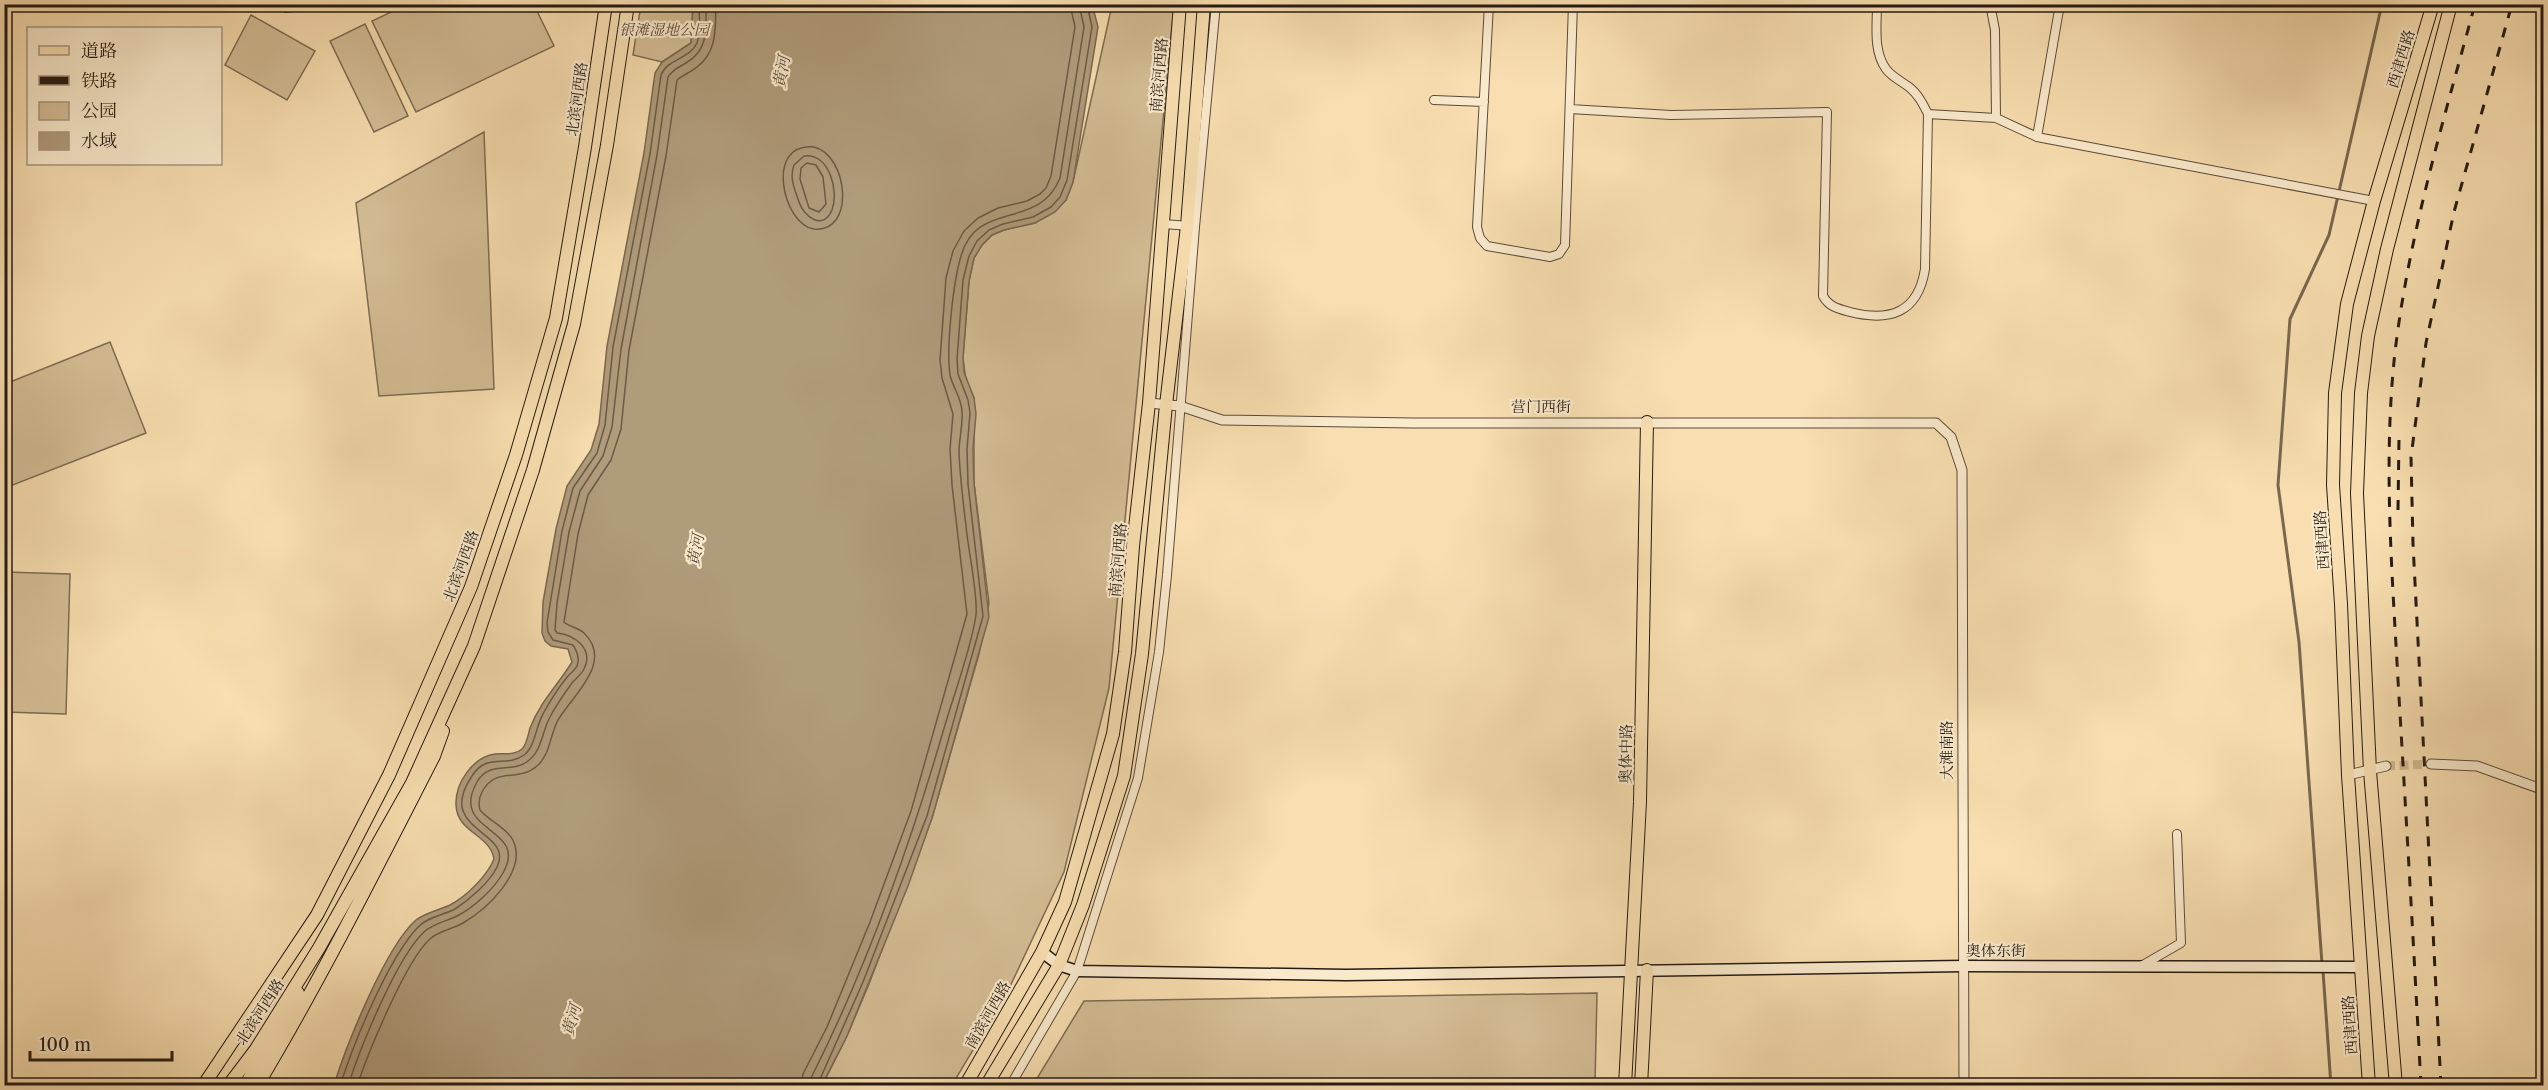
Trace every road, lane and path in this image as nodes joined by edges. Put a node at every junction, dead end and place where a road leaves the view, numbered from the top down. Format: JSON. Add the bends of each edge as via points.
{"nodes":[{"id":1,"x":278,"y":4,"type":"edge"},
{"id":2,"x":312,"y":4,"type":"edge"},
{"id":3,"x":606,"y":4,"type":"edge"},
{"id":4,"x":628,"y":4,"type":"edge"},
{"id":5,"x":1180,"y":4,"type":"edge"},
{"id":6,"x":1204,"y":4,"type":"edge"},
{"id":7,"x":1216,"y":4,"type":"edge"},
{"id":8,"x":1489,"y":4,"type":"edge"},
{"id":9,"x":1573,"y":4,"type":"edge"},
{"id":10,"x":1877,"y":4,"type":"edge"},
{"id":11,"x":1990,"y":4,"type":"edge"},
{"id":12,"x":2060,"y":4,"type":"edge"},
{"id":13,"x":2433,"y":4,"type":"edge"},
{"id":14,"x":2451,"y":4,"type":"edge"},
{"id":15,"x":600,"y":38,"type":"junction"},
{"id":16,"x":622,"y":43,"type":"junction"},
{"id":17,"x":1434,"y":100,"type":"dead end"},
{"id":18,"x":1484,"y":102,"type":"junction"},
{"id":19,"x":1570,"y":110,"type":"junction"},
{"id":20,"x":1928,"y":114,"type":"junction"},
{"id":21,"x":1996,"y":118,"type":"junction"},
{"id":22,"x":2037,"y":137,"type":"junction"},
{"id":23,"x":2374,"y":201,"type":"junction"},
{"id":24,"x":1163,"y":224,"type":"junction"},
{"id":25,"x":1191,"y":226,"type":"junction"},
{"id":26,"x":1149,"y":403,"type":"junction"},
{"id":27,"x":1166,"y":405,"type":"junction"},
{"id":28,"x":1180,"y":406,"type":"junction"},
{"id":29,"x":1647,"y":422,"type":"junction"},
{"id":30,"x":1936,"y":423,"type":"joint"},
{"id":31,"x":474,"y":646,"type":"junction"},
{"id":32,"x":2431,"y":764,"type":"tunnel mouth"},
{"id":33,"x":2386,"y":766,"type":"tunnel mouth"},
{"id":34,"x":2370,"y":771,"type":"junction"},
{"id":35,"x":2348,"y":775,"type":"junction"},
{"id":36,"x":2544,"y":790,"type":"edge"},
{"id":37,"x":2177,"y":834,"type":"dead end"},
{"id":38,"x":311,"y":924,"type":"junction"},
{"id":39,"x":327,"y":933,"type":"junction"},
{"id":40,"x":319,"y":948,"type":"junction"},
{"id":41,"x":1042,"y":952,"type":"junction"},
{"id":42,"x":1059,"y":965,"type":"junction"},
{"id":43,"x":1964,"y":966,"type":"junction"},
{"id":44,"x":2361,"y":967,"type":"junction"},
{"id":45,"x":2137,"y":968,"type":"junction"},
{"id":46,"x":1630,"y":970,"type":"junction"},
{"id":47,"x":1647,"y":970,"type":"junction"},
{"id":48,"x":1077,"y":971,"type":"junction"},
{"id":49,"x":201,"y":1086,"type":"edge"},
{"id":50,"x":228,"y":1086,"type":"edge"},
{"id":51,"x":245,"y":1086,"type":"edge"},
{"id":52,"x":257,"y":1086,"type":"edge"},
{"id":53,"x":965,"y":1086,"type":"edge"},
{"id":54,"x":987,"y":1086,"type":"edge"},
{"id":55,"x":1010,"y":1086,"type":"edge"},
{"id":56,"x":1625,"y":1086,"type":"edge"},
{"id":57,"x":1641,"y":1086,"type":"edge"},
{"id":58,"x":1964,"y":1086,"type":"edge"},
{"id":59,"x":2369,"y":1086,"type":"edge"},
{"id":60,"x":2396,"y":1086,"type":"edge"}],
"edges":[{"from":1,"to":2,"type":"street","via":[[286,8]]},
{"from":3,"to":15,"type":"main road","name":"北滨河西路"},
{"from":4,"to":16,"type":"main road","name":"北滨河西路"},
{"from":5,"to":24,"type":"main road","name":"南滨河西路"},
{"from":6,"to":25,"type":"main road"},
{"from":7,"to":25,"type":"street"},
{"from":8,"to":18,"type":"street"},
{"from":9,"to":19,"type":"street"},
{"from":10,"to":20,"type":"street","via":[[1880,59],[1887,70],[1910,87]]},
{"from":11,"to":21,"type":"street","via":[[1995,30]]},
{"from":12,"to":22,"type":"street"},
{"from":13,"to":23,"type":"main road","name":"西津西路"},
{"from":14,"to":34,"type":"main road","via":[[2387,249],[2368,336],[2361,393],[2357,493]]},
{"from":15,"to":16,"type":"main road"},
{"from":15,"to":38,"type":"main road","name":"北滨河西路","via":[[556,318],[516,455],[471,587],[389,775]]},
{"from":16,"to":31,"type":"main road","name":"北滨河西路","via":[[574,324],[533,470]]},
{"from":17,"to":18,"type":"street"},
{"from":18,"to":19,"type":"street","via":[[1477,227],[1480,238],[1487,246],[1550,257],[1559,254],[1565,245]]},
{"from":19,"to":20,"type":"street","via":[[1671,115],[1827,112],[1822,290],[1831,306],[1869,317],[1886,317],[1901,311],[1922,286]]},
{"from":20,"to":21,"type":"street"},
{"from":21,"to":22,"type":"street"},
{"from":22,"to":23,"type":"street"},
{"from":23,"to":35,"type":"main road","name":"西津西路","via":[[2347,304],[2335,393],[2333,485]]},
{"from":24,"to":25,"type":"street"},
{"from":24,"to":26,"type":"main road","name":"南滨河西路"},
{"from":25,"to":27,"type":"main road"},
{"from":25,"to":28,"type":"street"},
{"from":26,"to":27,"type":"street","name":"营门西街"},
{"from":26,"to":41,"type":"main road","name":"南滨河西路","via":[[1125,652],[1113,734],[1065,902]]},
{"from":27,"to":28,"type":"street","name":"营门西街"},
{"from":27,"to":42,"type":"main road","via":[[1142,654],[1124,776],[1083,905]]},
{"from":28,"to":29,"type":"street","name":"营门西街","via":[[1222,420]]},
{"from":28,"to":48,"type":"street","via":[[1167,575],[1142,758]]},
{"from":29,"to":30,"type":"street","name":"营门西街"},
{"from":29,"to":46,"type":"main road","name":"奥体中路","via":[[1640,802]]},
{"from":30,"to":43,"type":"street","name":"大滩南路","via":[[1951,437],[1962,470]]},
{"from":31,"to":39,"type":"main road","name":"北滨河西路","via":[[412,783]]},
{"from":31,"to":52,"type":"main road","via":[[434,756],[337,946]]},
{"from":32,"to":36,"type":"street","via":[[2477,766]]},
{"from":33,"to":34,"type":"street"},
{"from":34,"to":35,"type":"street"},
{"from":34,"to":60,"type":"main road"},
{"from":35,"to":44,"type":"main road","name":"西津西路"},
{"from":37,"to":45,"type":"street","via":[[2181,943]]},
{"from":38,"to":39,"type":"main road"},
{"from":38,"to":49,"type":"main road","name":"北滨河西路"},
{"from":39,"to":40,"type":"main road","name":"北滨河西路"},
{"from":40,"to":50,"type":"main road","name":"北滨河西路"},
{"from":40,"to":51,"type":"main road","via":[[291,1010]]},
{"from":41,"to":42,"type":"main road","name":"奥体东街"},
{"from":41,"to":53,"type":"main road","name":"南滨河西路"},
{"from":42,"to":48,"type":"main road","name":"奥体东街"},
{"from":42,"to":54,"type":"main road"},
{"from":43,"to":45,"type":"main road","name":"奥体东街"},
{"from":43,"to":47,"type":"main road","name":"奥体东街"},
{"from":43,"to":58,"type":"street","name":"大滩南路"},
{"from":44,"to":45,"type":"main road","name":"奥体东街"},
{"from":44,"to":59,"type":"main road","name":"西津西路"},
{"from":46,"to":47,"type":"main road","name":"奥体东街"},
{"from":46,"to":48,"type":"main road","name":"奥体东街","via":[[1346,975]]},
{"from":46,"to":56,"type":"main road","name":"奥体中路"},
{"from":47,"to":57,"type":"main road"},
{"from":48,"to":55,"type":"street"}]}
